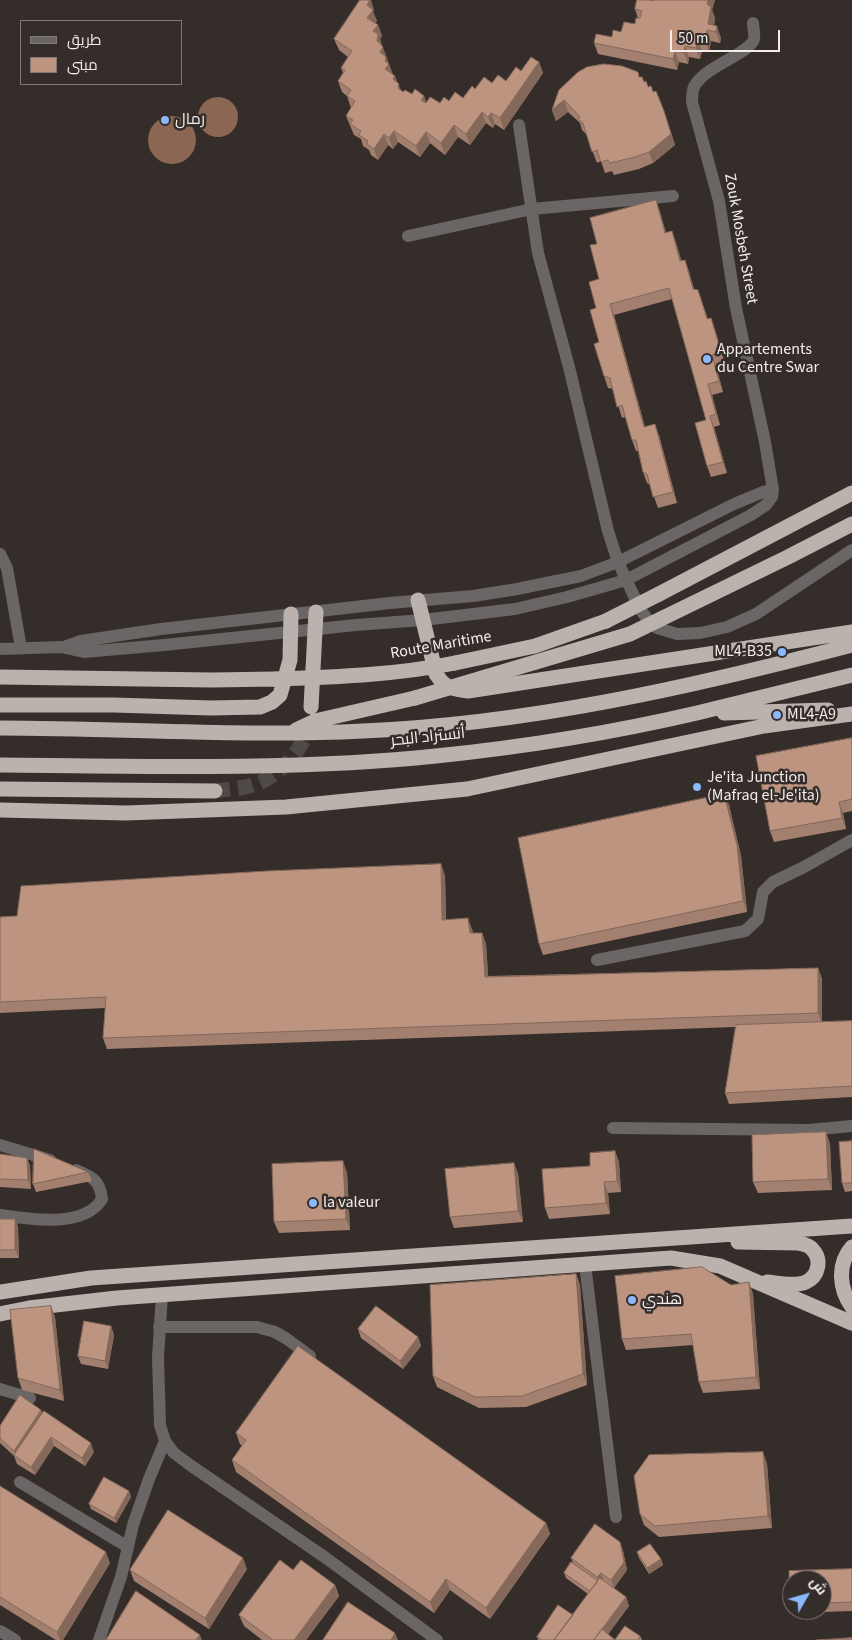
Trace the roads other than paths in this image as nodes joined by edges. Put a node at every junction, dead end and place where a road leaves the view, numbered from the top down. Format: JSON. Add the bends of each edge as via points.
{"nodes":[{"id":1,"x":753,"y":23,"type":"dead end"},
{"id":2,"x":519,"y":125,"type":"dead end"},
{"id":3,"x":673,"y":196,"type":"dead end"},
{"id":4,"x":532,"y":209,"type":"junction"},
{"id":5,"x":408,"y":236,"type":"dead end"},
{"id":6,"x":773,"y":490,"type":"junction"},
{"id":7,"x":852,"y":493,"type":"edge"},
{"id":8,"x":852,"y":524,"type":"edge"},
{"id":9,"x":852,"y":550,"type":"edge"},
{"id":10,"x":0,"y":554,"type":"edge"},
{"id":11,"x":618,"y":562,"type":"junction"},
{"id":12,"x":626,"y":580,"type":"junction"},
{"id":13,"x":418,"y":600,"type":"junction"},
{"id":14,"x":316,"y":612,"type":"junction"},
{"id":15,"x":292,"y":614,"type":"junction"},
{"id":16,"x":423,"y":620,"type":"junction"},
{"id":17,"x":316,"y":630,"type":"junction"},
{"id":18,"x":291,"y":632,"type":"junction"},
{"id":19,"x":852,"y":632,"type":"edge"},
{"id":20,"x":852,"y":646,"type":"edge"},
{"id":21,"x":62,"y":647,"type":"junction"},
{"id":22,"x":21,"y":648,"type":"junction"},
{"id":23,"x":0,"y":649,"type":"edge"},
{"id":24,"x":852,"y":675,"type":"edge"},
{"id":25,"x":0,"y":677,"type":"edge"},
{"id":26,"x":0,"y":706,"type":"edge"},
{"id":27,"x":311,"y":707,"type":"tunnel mouth"},
{"id":28,"x":852,"y":710,"type":"edge"},
{"id":29,"x":695,"y":713,"type":"junction"},
{"id":30,"x":852,"y":714,"type":"edge"},
{"id":31,"x":0,"y":728,"type":"edge"},
{"id":32,"x":290,"y":733,"type":"junction"},
{"id":33,"x":0,"y":765,"type":"edge"},
{"id":34,"x":0,"y":789,"type":"edge"},
{"id":35,"x":214,"y":791,"type":"tunnel mouth"},
{"id":36,"x":0,"y":810,"type":"edge"},
{"id":37,"x":852,"y":840,"type":"edge"},
{"id":38,"x":596,"y":960,"type":"dead end"},
{"id":39,"x":852,"y":1126,"type":"edge"},
{"id":40,"x":613,"y":1128,"type":"dead end"},
{"id":41,"x":0,"y":1145,"type":"edge"},
{"id":42,"x":0,"y":1215,"type":"edge"},
{"id":43,"x":852,"y":1226,"type":"edge"},
{"id":44,"x":656,"y":1239,"type":"junction"},
{"id":45,"x":852,"y":1247,"type":"edge"},
{"id":46,"x":585,"y":1264,"type":"junction"},
{"id":47,"x":755,"y":1282,"type":"junction"},
{"id":48,"x":0,"y":1292,"type":"edge"},
{"id":49,"x":162,"y":1295,"type":"junction"},
{"id":50,"x":852,"y":1306,"type":"edge"},
{"id":51,"x":0,"y":1314,"type":"edge"},
{"id":52,"x":852,"y":1323,"type":"edge"},
{"id":53,"x":158,"y":1327,"type":"junction"},
{"id":54,"x":318,"y":1361,"type":"edge"},
{"id":55,"x":0,"y":1389,"type":"edge"},
{"id":56,"x":30,"y":1398,"type":"dead end"},
{"id":57,"x":165,"y":1441,"type":"junction"},
{"id":58,"x":20,"y":1482,"type":"dead end"},
{"id":59,"x":616,"y":1516,"type":"dead end"},
{"id":60,"x":128,"y":1547,"type":"junction"},
{"id":61,"x":0,"y":1631,"type":"edge"},
{"id":62,"x":14,"y":1640,"type":"edge"},
{"id":63,"x":99,"y":1640,"type":"edge"},
{"id":64,"x":437,"y":1640,"type":"edge"}],
"edges":[{"from":1,"to":6,"type":"street","name":"Zouk Mosbeh Street","via":[[754,40],[751,44],[699,80],[694,86],[692,102],[719,201],[736,308]]},
{"from":2,"to":4,"type":"street"},
{"from":3,"to":4,"type":"street"},
{"from":4,"to":5,"type":"street"},
{"from":4,"to":11,"type":"street","via":[[538,253]]},
{"from":6,"to":11,"type":"street","via":[[707,516]]},
{"from":6,"to":12,"type":"street","via":[[766,505],[751,515]]},
{"from":7,"to":25,"type":"highway","name":"Route Maritime","bridge":true,"via":[[606,621],[535,646],[455,664],[360,676],[285,679]]},
{"from":8,"to":32,"type":"highway","bridge":true,"via":[[630,634],[415,698],[315,721]]},
{"from":9,"to":12,"type":"street","via":[[745,620],[716,630],[685,635],[652,625]]},
{"from":10,"to":22,"type":"street","via":[[7,568]]},
{"from":11,"to":12,"type":"street"},
{"from":11,"to":13,"type":"street","via":[[581,576],[517,589]]},
{"from":12,"to":16,"type":"street","via":[[515,609]]},
{"from":13,"to":14,"type":"street"},
{"from":13,"to":16,"type":"highway"},
{"from":14,"to":15,"type":"street"},
{"from":14,"to":17,"type":"highway"},
{"from":15,"to":18,"type":"highway"},
{"from":15,"to":21,"type":"street","via":[[161,629],[81,641]]},
{"from":16,"to":17,"type":"street"},
{"from":16,"to":19,"type":"highway","via":[[436,674],[443,684],[468,691]]},
{"from":17,"to":18,"type":"street"},
{"from":17,"to":27,"type":"highway"},
{"from":18,"to":21,"type":"street","via":[[84,652]]},
{"from":18,"to":26,"type":"highway","via":[[290,660],[280,694],[260,707]]},
{"from":20,"to":32,"type":"highway","name":"أتستراد البحر","via":[[548,712],[425,727]]},
{"from":21,"to":22,"type":"street"},
{"from":22,"to":23,"type":"street"},
{"from":24,"to":29,"type":"highway","name":"أتستراد البحر"},
{"from":28,"to":29,"type":"highway"},
{"from":29,"to":33,"type":"highway","name":"أتستراد البحر","via":[[521,745],[388,760],[181,766]]},
{"from":30,"to":36,"type":"highway","via":[[755,728],[467,789],[286,807],[126,813]]},
{"from":31,"to":32,"type":"highway","name":"أتستراد البحر"},
{"from":34,"to":35,"type":"highway"},
{"from":37,"to":38,"type":"street","via":[[773,882],[763,892],[758,919],[745,931]]},
{"from":39,"to":40,"type":"street","via":[[809,1130]]},
{"from":41,"to":42,"type":"street","via":[[91,1177],[101,1188],[102,1198],[92,1210],[70,1218],[37,1220]]},
{"from":43,"to":44,"type":"highway"},
{"from":44,"to":47,"type":"highway","via":[[798,1244],[807,1245],[816,1255],[818,1267],[804,1283]]},
{"from":44,"to":48,"type":"highway","via":[[91,1278]]},
{"from":45,"to":50,"type":"highway","via":[[844,1260],[841,1281]]},
{"from":46,"to":47,"type":"highway","via":[[671,1258],[720,1266]]},
{"from":46,"to":49,"type":"highway"},
{"from":46,"to":59,"type":"street"},
{"from":47,"to":52,"type":"highway"},
{"from":49,"to":51,"type":"highway","via":[[75,1302]]},
{"from":49,"to":53,"type":"street"},
{"from":53,"to":54,"type":"street","via":[[257,1327],[287,1339]]},
{"from":53,"to":57,"type":"street","via":[[160,1426]]},
{"from":55,"to":56,"type":"street"},
{"from":57,"to":60,"type":"street"},
{"from":57,"to":64,"type":"street","via":[[174,1453],[326,1558]]},
{"from":58,"to":60,"type":"street"},
{"from":60,"to":63,"type":"street"},
{"from":61,"to":62,"type":"street"}]}
